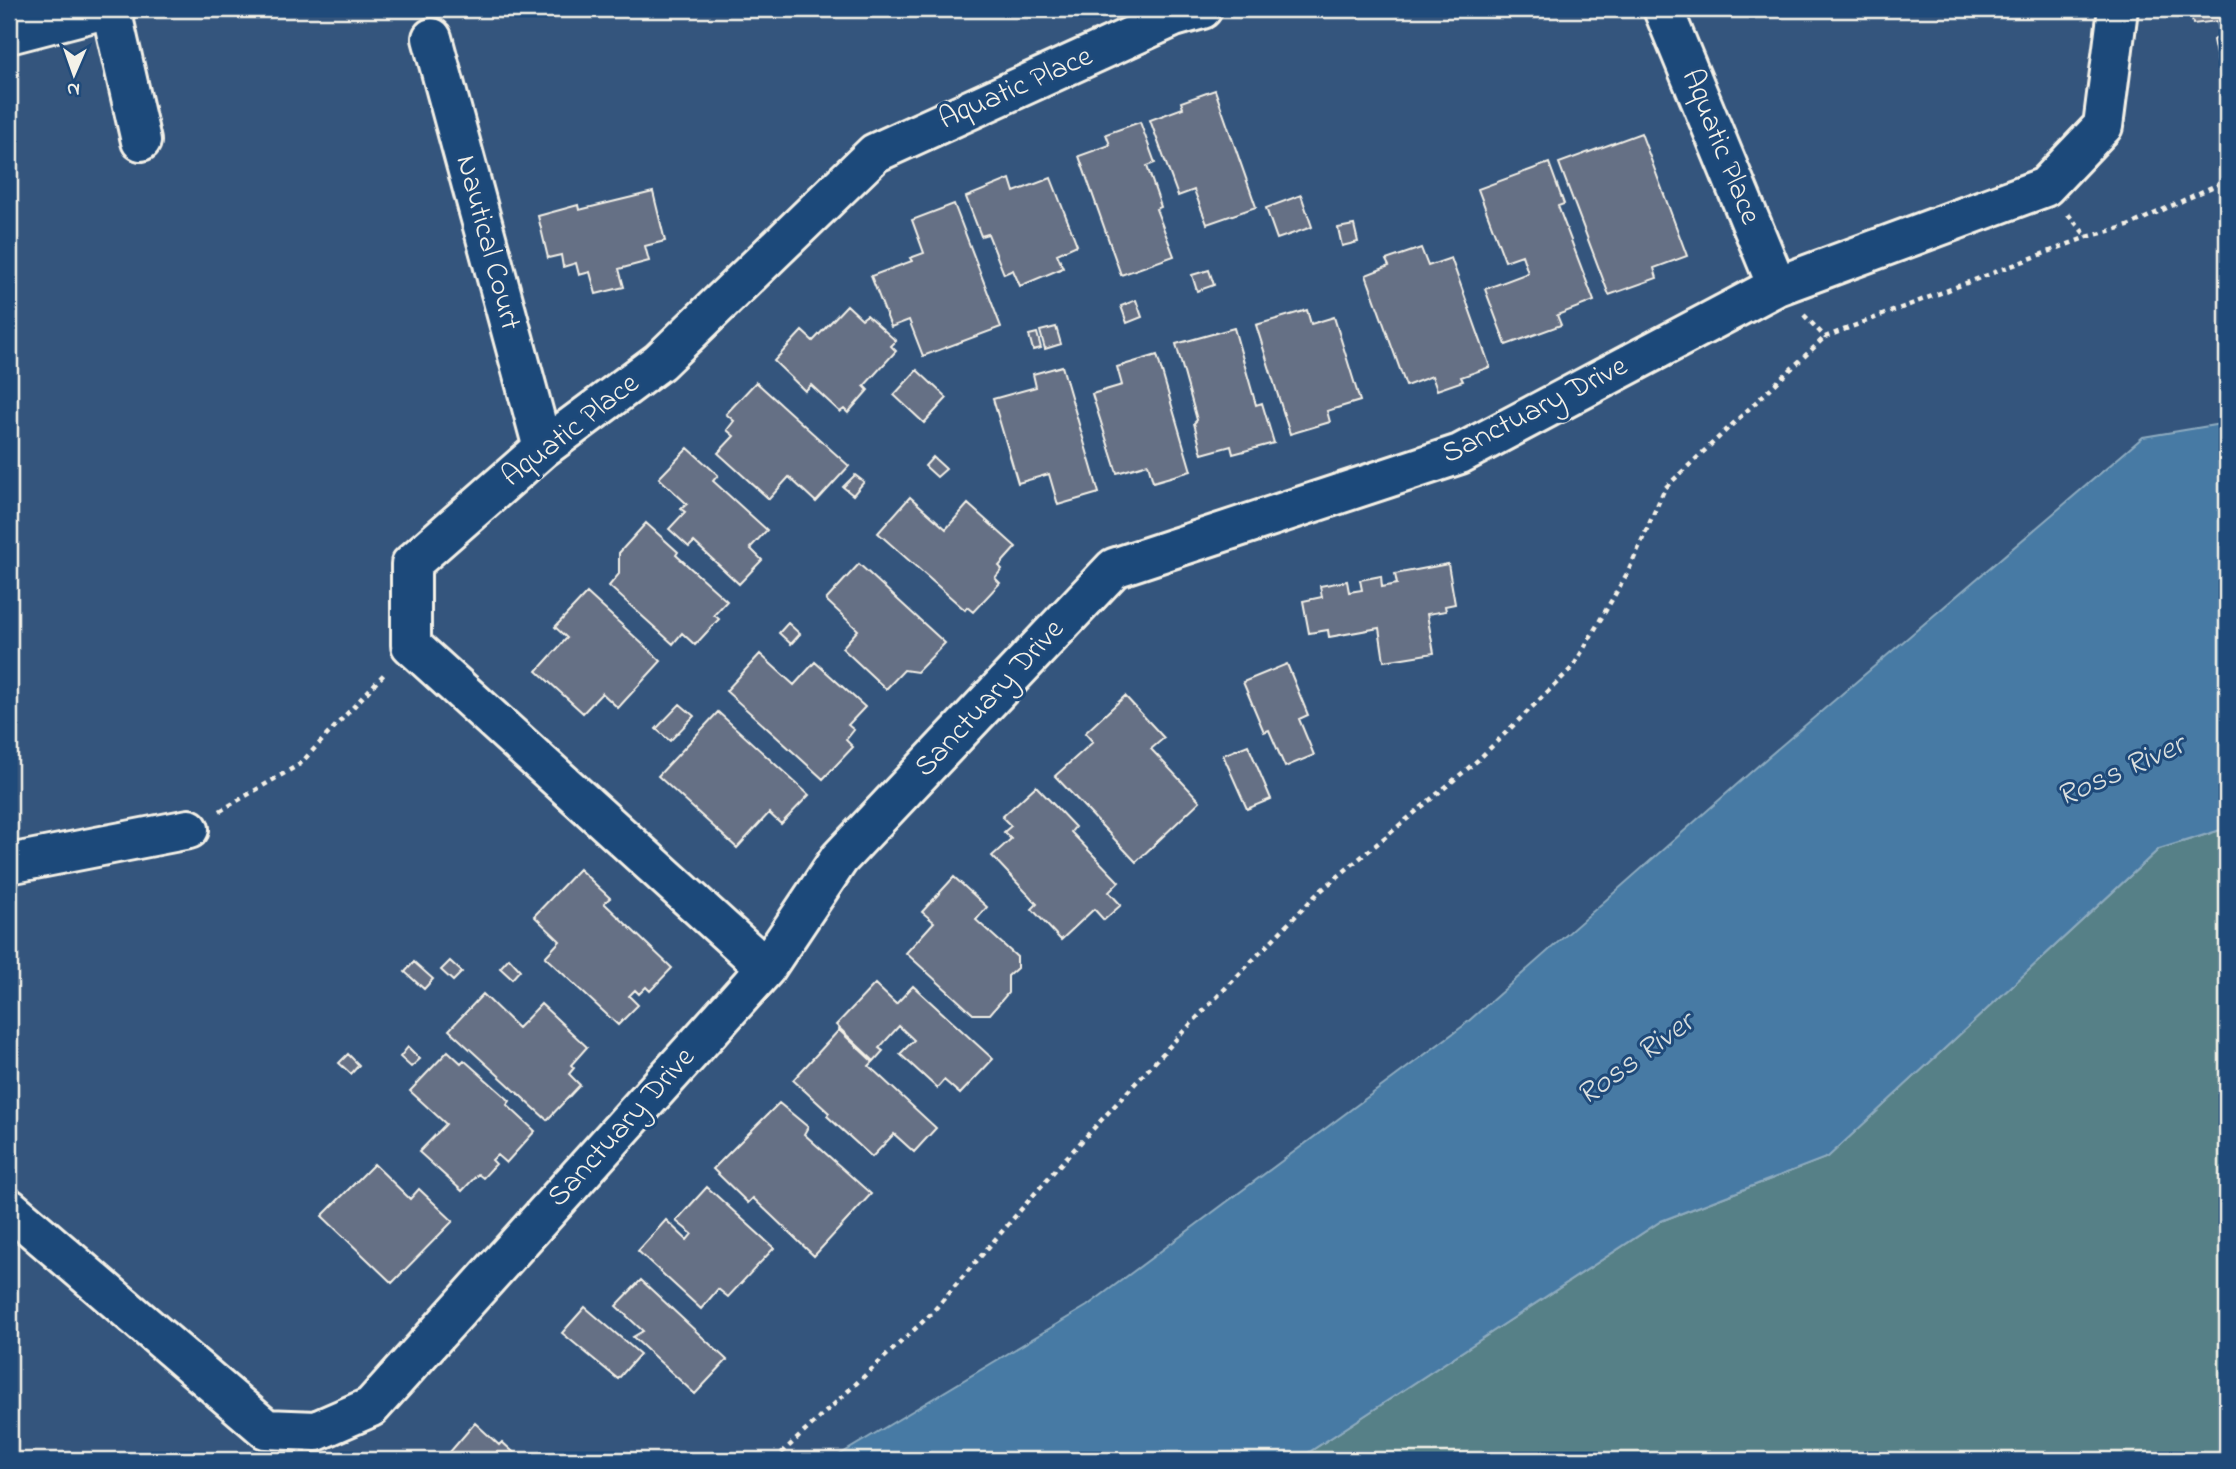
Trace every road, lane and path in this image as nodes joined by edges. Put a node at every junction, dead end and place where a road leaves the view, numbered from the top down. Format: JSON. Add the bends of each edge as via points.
{"nodes":[{"id":1,"x":104,"y":9,"type":"edge"},
{"id":2,"x":111,"y":9,"type":"edge"},
{"id":3,"x":1202,"y":9,"type":"edge"},
{"id":4,"x":1663,"y":9,"type":"edge"},
{"id":5,"x":2118,"y":9,"type":"edge"},
{"id":6,"x":9,"y":34,"type":"edge"},
{"id":7,"x":432,"y":38,"type":"dead end"},
{"id":8,"x":141,"y":141,"type":"dead end"},
{"id":9,"x":2227,"y":180,"type":"edge"},
{"id":10,"x":2045,"y":187,"type":"junction"},
{"id":11,"x":2087,"y":237,"type":"junction"},
{"id":12,"x":1777,"y":286,"type":"junction"},
{"id":13,"x":1825,"y":337,"type":"junction"},
{"id":14,"x":543,"y":448,"type":"junction"},
{"id":15,"x":411,"y":645,"type":"junction"},
{"id":16,"x":189,"y":829,"type":"joint"},
{"id":17,"x":9,"y":864,"type":"edge"},
{"id":18,"x":766,"y":968,"type":"junction"},
{"id":19,"x":9,"y":1208,"type":"edge"},
{"id":20,"x":262,"y":1445,"type":"edge"},
{"id":21,"x":774,"y":1460,"type":"edge"}],
"edges":[{"from":1,"to":6,"type":"street"},
{"from":2,"to":8,"type":"street"},
{"from":3,"to":14,"type":"street","name":"Aquatic Place","via":[[1174,17],[875,153],[659,362]]},
{"from":4,"to":12,"type":"street","name":"Aquatic Place"},
{"from":5,"to":10,"type":"street","name":"Sanctuary Drive","via":[[2103,126]]},
{"from":7,"to":14,"type":"street","name":"Nautical Court"},
{"from":9,"to":11,"type":"path","via":[[2128,226]]},
{"from":10,"to":11,"type":"path"},
{"from":10,"to":12,"type":"street","name":"Sanctuary Drive"},
{"from":11,"to":13,"type":"path"},
{"from":12,"to":13,"type":"path"},
{"from":12,"to":18,"type":"street","name":"Sanctuary Drive","via":[[1460,454],[1114,568],[839,859]]},
{"from":13,"to":21,"type":"path","via":[[1665,488],[1628,572],[1573,667],[1478,760],[1318,894],[1056,1169],[930,1315]]},
{"from":14,"to":15,"type":"street","name":"Aquatic Place","via":[[411,564]]},
{"from":15,"to":16,"type":"path","via":[[300,764]]},
{"from":15,"to":18,"type":"street"},
{"from":16,"to":17,"type":"street"},
{"from":18,"to":20,"type":"street","name":"Sanctuary Drive","via":[[371,1406],[316,1431]]},
{"from":19,"to":20,"type":"street","name":"Sanctuary Drive"}]}
